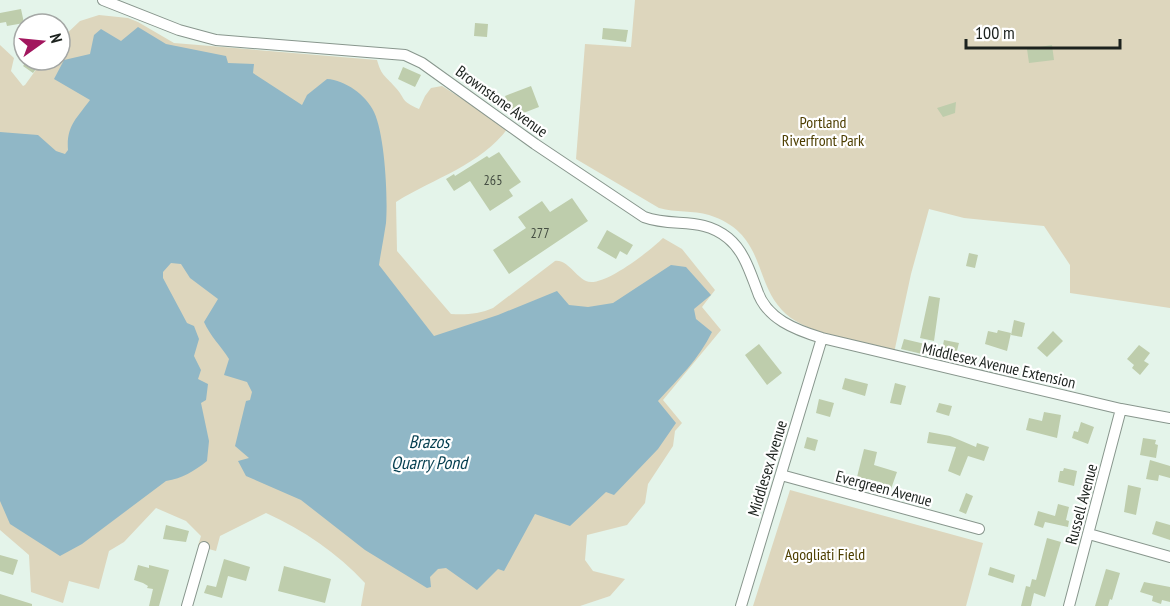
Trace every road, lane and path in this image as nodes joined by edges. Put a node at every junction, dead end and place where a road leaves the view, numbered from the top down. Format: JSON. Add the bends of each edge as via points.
{"nodes":[{"id":1,"x":103,"y":0,"type":"edge"},
{"id":2,"x":822,"y":338,"type":"junction"},
{"id":3,"x":1121,"y":409,"type":"junction"},
{"id":4,"x":1170,"y":418,"type":"edge"},
{"id":5,"x":782,"y":475,"type":"junction"},
{"id":6,"x":979,"y":530,"type":"dead end"},
{"id":7,"x":1089,"y":534,"type":"junction"},
{"id":8,"x":204,"y":547,"type":"dead end"},
{"id":9,"x":1170,"y":557,"type":"edge"},
{"id":10,"x":187,"y":606,"type":"edge"},
{"id":11,"x":741,"y":606,"type":"edge"},
{"id":12,"x":1069,"y":606,"type":"edge"}],
"edges":[{"from":1,"to":2,"type":"street","name":"Brownstone Avenue","via":[[216,40],[405,54],[414,58],[644,217],[659,222],[701,224],[728,237],[741,254],[769,310],[796,330]]},
{"from":2,"to":3,"type":"street","name":"Middlesex Avenue Extension"},
{"from":2,"to":5,"type":"street","name":"Middlesex Avenue"},
{"from":3,"to":4,"type":"street","name":"Middlesex Avenue Extension"},
{"from":3,"to":7,"type":"street","name":"Russell Avenue"},
{"from":5,"to":6,"type":"street","name":"Evergreen Avenue"},
{"from":5,"to":11,"type":"street","name":"Middlesex Avenue"},
{"from":7,"to":9,"type":"street"},
{"from":7,"to":12,"type":"street","name":"Russell Avenue"},
{"from":8,"to":10,"type":"street"}]}
